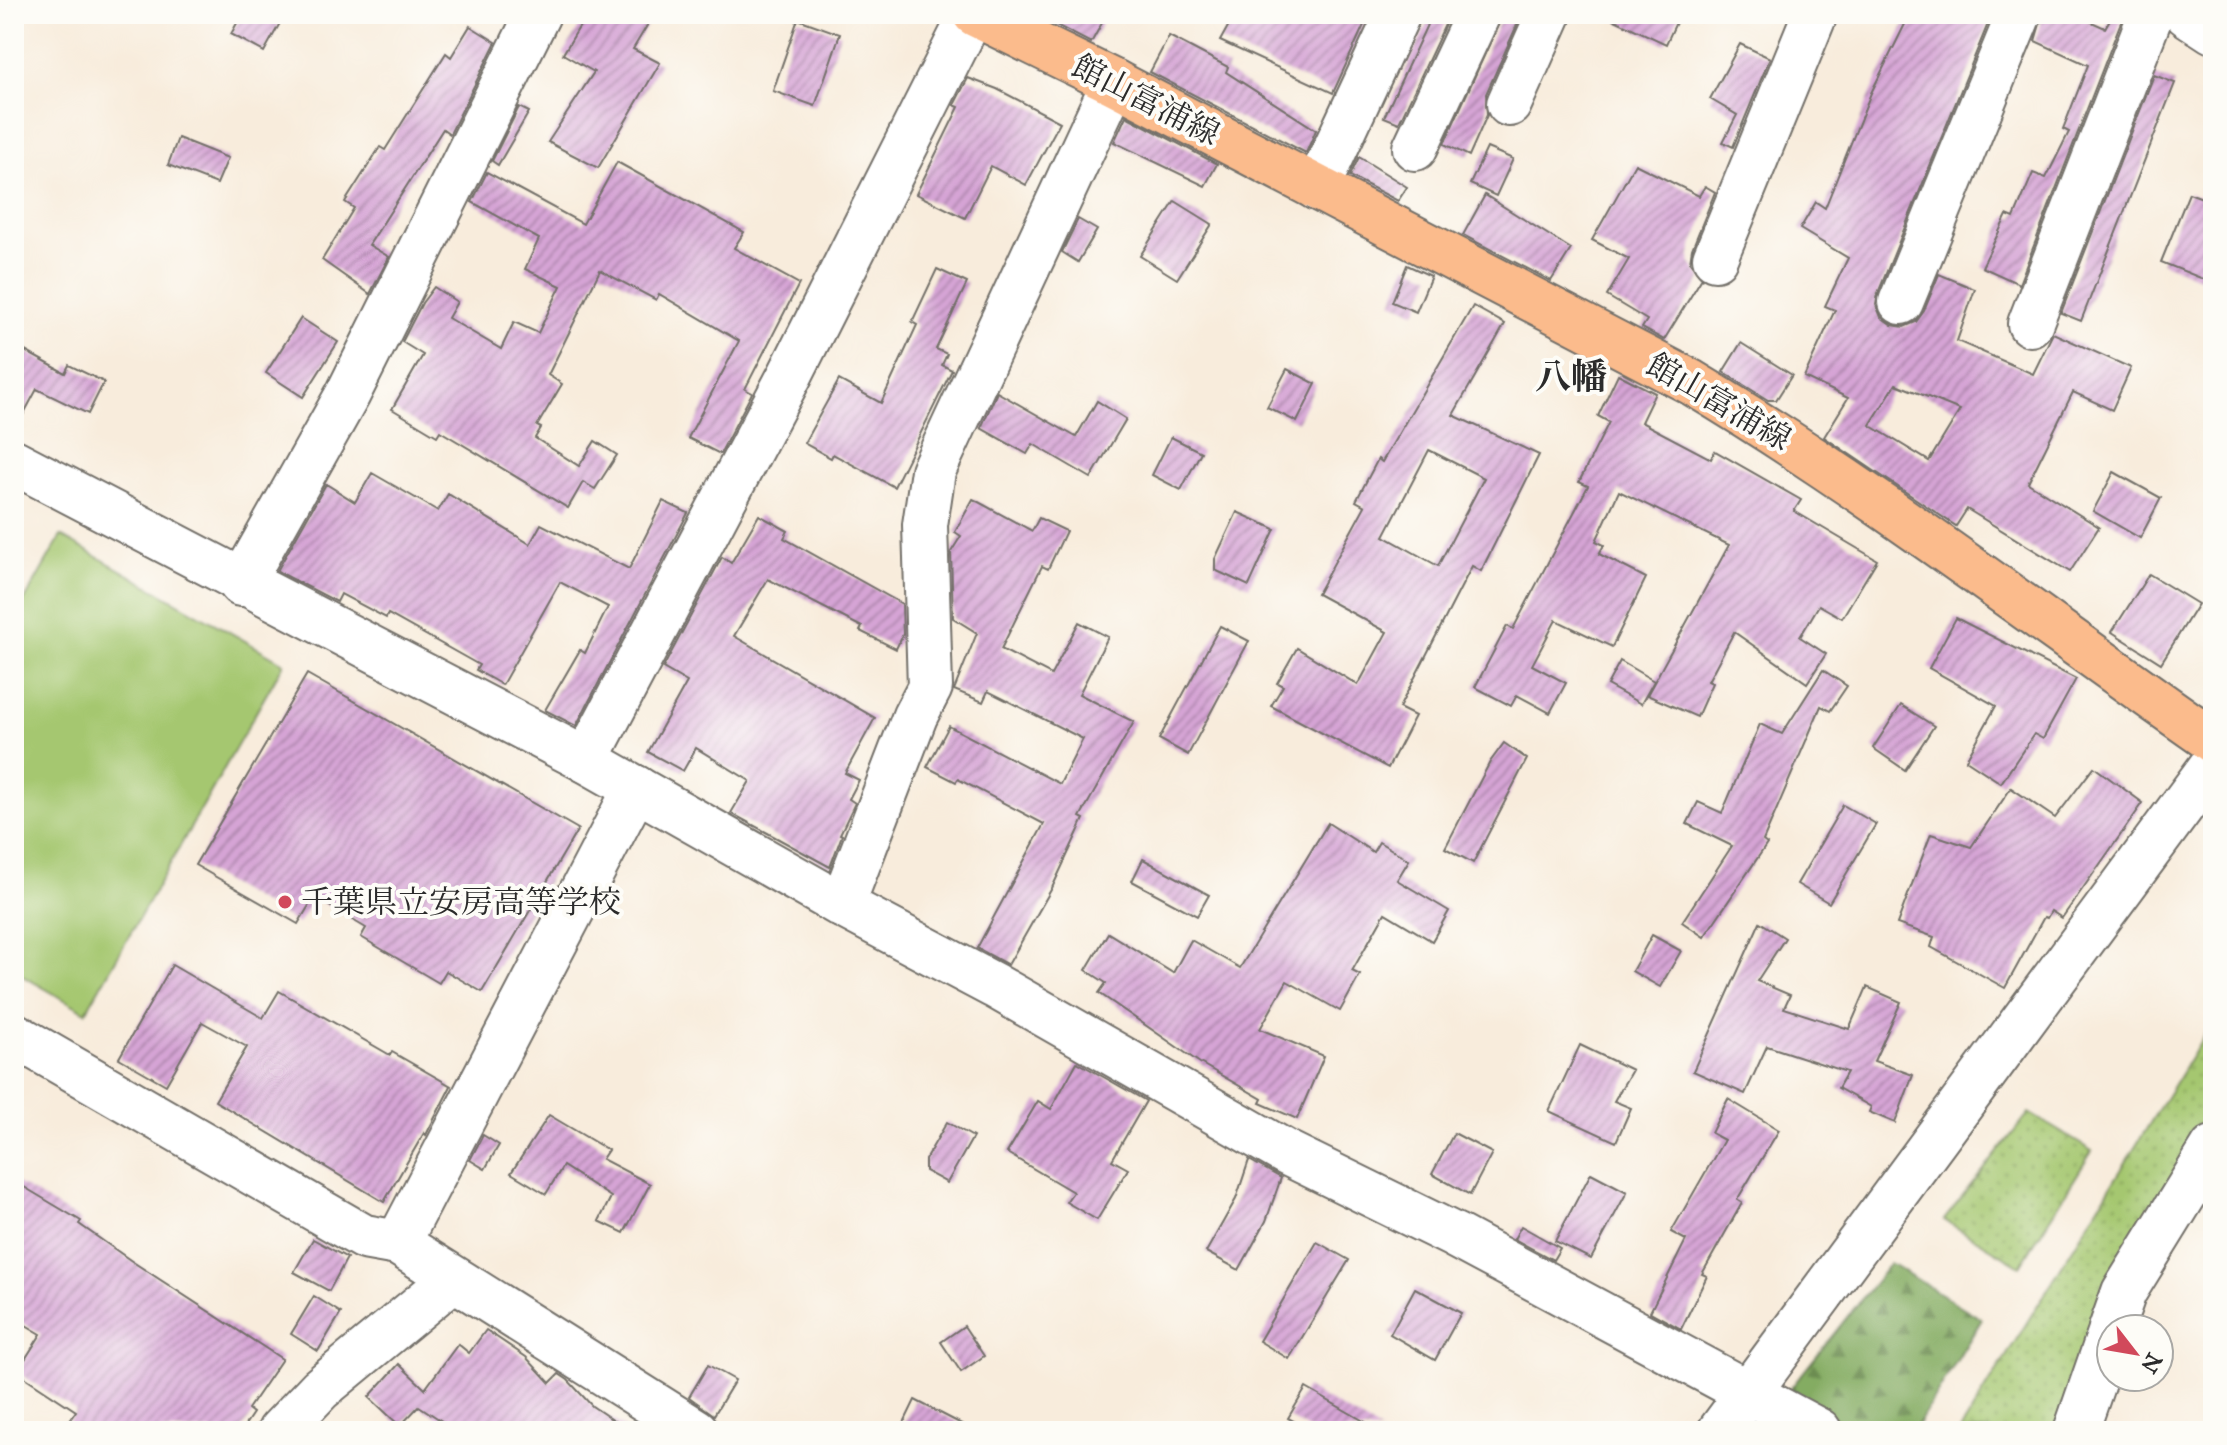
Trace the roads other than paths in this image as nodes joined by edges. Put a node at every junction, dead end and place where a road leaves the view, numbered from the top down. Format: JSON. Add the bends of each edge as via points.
{"nodes":[{"id":1,"x":538,"y":14,"type":"edge"},
{"id":2,"x":973,"y":14,"type":"edge"},
{"id":3,"x":1398,"y":14,"type":"edge"},
{"id":4,"x":1478,"y":14,"type":"edge"},
{"id":5,"x":1549,"y":14,"type":"edge"},
{"id":6,"x":1815,"y":14,"type":"edge"},
{"id":7,"x":2019,"y":14,"type":"edge"},
{"id":8,"x":2151,"y":14,"type":"edge"},
{"id":9,"x":2187,"y":14,"type":"edge"},
{"id":10,"x":2213,"y":31,"type":"edge"},
{"id":11,"x":1114,"y":82,"type":"junction"},
{"id":12,"x":1509,"y":104,"type":"dead end"},
{"id":13,"x":1415,"y":148,"type":"dead end"},
{"id":14,"x":1317,"y":188,"type":"junction"},
{"id":15,"x":1715,"y":258,"type":"dead end"},
{"id":16,"x":1901,"y":302,"type":"dead end"},
{"id":17,"x":2030,"y":324,"type":"dead end"},
{"id":18,"x":14,"y":462,"type":"edge"},
{"id":19,"x":241,"y":584,"type":"junction"},
{"id":20,"x":2213,"y":741,"type":"edge"},
{"id":21,"x":586,"y":760,"type":"junction"},
{"id":22,"x":2213,"y":764,"type":"edge"},
{"id":23,"x":636,"y":788,"type":"junction"},
{"id":24,"x":842,"y":905,"type":"junction"},
{"id":25,"x":14,"y":1035,"type":"edge"},
{"id":26,"x":2213,"y":1148,"type":"edge"},
{"id":27,"x":398,"y":1243,"type":"junction"},
{"id":28,"x":453,"y":1279,"type":"junction"},
{"id":29,"x":2117,"y":1313,"type":"edge"},
{"id":30,"x":2095,"y":1376,"type":"edge"},
{"id":31,"x":1749,"y":1394,"type":"junction"},
{"id":32,"x":280,"y":1431,"type":"edge"},
{"id":33,"x":696,"y":1431,"type":"edge"},
{"id":34,"x":1720,"y":1431,"type":"edge"},
{"id":35,"x":1819,"y":1431,"type":"edge"},
{"id":36,"x":2076,"y":1431,"type":"edge"}],
"edges":[{"from":1,"to":19,"type":"street","via":[[348,394]]},
{"from":2,"to":11,"type":"main road","name":"館山富浦線"},
{"from":2,"to":21,"type":"street"},
{"from":3,"to":14,"type":"street"},
{"from":4,"to":13,"type":"street"},
{"from":5,"to":12,"type":"street"},
{"from":6,"to":15,"type":"street"},
{"from":7,"to":16,"type":"street"},
{"from":8,"to":17,"type":"street"},
{"from":9,"to":10,"type":"street"},
{"from":11,"to":14,"type":"main road","name":"館山富浦線"},
{"from":11,"to":24,"type":"street","via":[[933,471],[925,525],[930,687]]},
{"from":14,"to":20,"type":"main road","name":"館山富浦線","via":[[1691,382],[1773,431]]},
{"from":18,"to":19,"type":"street"},
{"from":19,"to":21,"type":"street"},
{"from":21,"to":23,"type":"street"},
{"from":22,"to":31,"type":"street"},
{"from":23,"to":24,"type":"street"},
{"from":23,"to":27,"type":"street"},
{"from":24,"to":31,"type":"street","via":[[1287,1153],[1454,1235]]},
{"from":25,"to":27,"type":"street","via":[[364,1237]]},
{"from":26,"to":29,"type":"street","via":[[2124,1292]]},
{"from":27,"to":28,"type":"street"},
{"from":28,"to":32,"type":"street","via":[[320,1389]]},
{"from":28,"to":33,"type":"street"},
{"from":30,"to":36,"type":"street"},
{"from":31,"to":34,"type":"street"},
{"from":31,"to":35,"type":"street"}]}
